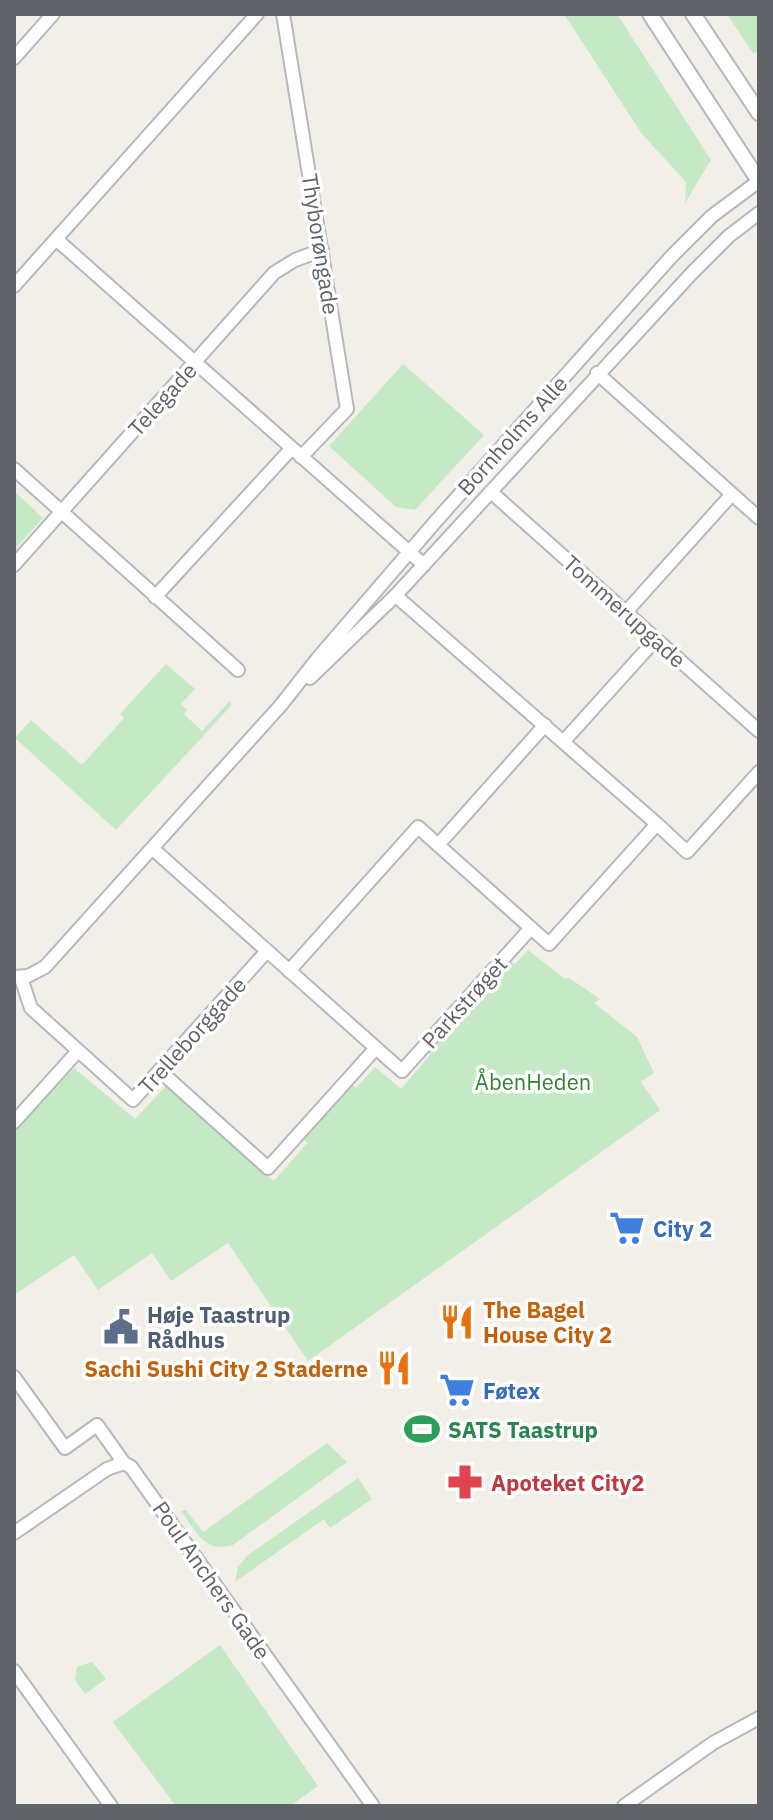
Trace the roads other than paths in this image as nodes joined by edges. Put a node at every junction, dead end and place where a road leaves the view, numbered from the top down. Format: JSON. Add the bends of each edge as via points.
{"nodes":[{"id":1,"x":53,"y":14,"type":"edge"},
{"id":2,"x":257,"y":14,"type":"edge"},
{"id":3,"x":283,"y":14,"type":"edge"},
{"id":4,"x":650,"y":14,"type":"edge"},
{"id":5,"x":693,"y":14,"type":"edge"},
{"id":6,"x":14,"y":58,"type":"edge"},
{"id":7,"x":759,"y":113,"type":"edge"},
{"id":8,"x":759,"y":181,"type":"edge"},
{"id":9,"x":759,"y":213,"type":"edge"},
{"id":10,"x":56,"y":239,"type":"junction"},
{"id":11,"x":322,"y":250,"type":"junction"},
{"id":12,"x":14,"y":286,"type":"edge"},
{"id":13,"x":195,"y":362,"type":"junction"},
{"id":14,"x":597,"y":373,"type":"junction"},
{"id":15,"x":296,"y":453,"type":"junction"},
{"id":16,"x":14,"y":469,"type":"edge"},
{"id":17,"x":491,"y":492,"type":"junction"},
{"id":18,"x":732,"y":494,"type":"junction"},
{"id":19,"x":61,"y":511,"type":"junction"},
{"id":20,"x":759,"y":518,"type":"edge"},
{"id":21,"x":408,"y":553,"type":"junction"},
{"id":22,"x":14,"y":565,"type":"edge"},
{"id":23,"x":424,"y":565,"type":"junction"},
{"id":24,"x":396,"y":596,"type":"junction"},
{"id":25,"x":155,"y":597,"type":"junction"},
{"id":26,"x":626,"y":612,"type":"junction"},
{"id":27,"x":656,"y":639,"type":"junction"},
{"id":28,"x":238,"y":670,"type":"dead end"},
{"id":29,"x":281,"y":705,"type":"junction"},
{"id":30,"x":545,"y":725,"type":"junction"},
{"id":31,"x":759,"y":731,"type":"edge"},
{"id":32,"x":564,"y":741,"type":"junction"},
{"id":33,"x":759,"y":772,"type":"edge"},
{"id":34,"x":657,"y":824,"type":"junction"},
{"id":35,"x":438,"y":845,"type":"junction"},
{"id":36,"x":153,"y":849,"type":"junction"},
{"id":37,"x":531,"y":928,"type":"junction"},
{"id":38,"x":267,"y":951,"type":"junction"},
{"id":39,"x":289,"y":971,"type":"junction"},
{"id":40,"x":18,"y":977,"type":"edge"},
{"id":41,"x":376,"y":1048,"type":"junction"},
{"id":42,"x":78,"y":1051,"type":"junction"},
{"id":43,"x":160,"y":1071,"type":"junction"},
{"id":44,"x":14,"y":1122,"type":"edge"},
{"id":45,"x":14,"y":1377,"type":"edge"},
{"id":46,"x":124,"y":1463,"type":"junction"},
{"id":47,"x":14,"y":1533,"type":"edge"},
{"id":48,"x":14,"y":1671,"type":"edge"},
{"id":49,"x":759,"y":1718,"type":"edge"},
{"id":50,"x":111,"y":1806,"type":"edge"},
{"id":51,"x":373,"y":1806,"type":"edge"},
{"id":52,"x":624,"y":1806,"type":"edge"}],
"edges":[{"from":1,"to":6,"type":"street"},
{"from":2,"to":10,"type":"street"},
{"from":3,"to":11,"type":"street","name":"Thyborøngade"},
{"from":4,"to":8,"type":"street"},
{"from":5,"to":7,"type":"street"},
{"from":8,"to":21,"type":"street","name":"Bornholms Alle","via":[[712,216],[671,257]]},
{"from":9,"to":14,"type":"street","name":"Bornholms Alle","via":[[716,249]]},
{"from":10,"to":12,"type":"street"},
{"from":10,"to":13,"type":"street"},
{"from":11,"to":13,"type":"street","name":"Telegade","via":[[274,273]]},
{"from":11,"to":15,"type":"street","name":"Thyborøngade","via":[[347,409]]},
{"from":13,"to":15,"type":"street"},
{"from":13,"to":19,"type":"street","name":"Telegade"},
{"from":14,"to":17,"type":"street","name":"Bornholms Alle"},
{"from":14,"to":18,"type":"street"},
{"from":15,"to":21,"type":"street"},
{"from":15,"to":25,"type":"street"},
{"from":16,"to":19,"type":"street"},
{"from":17,"to":23,"type":"street","name":"Bornholms Alle"},
{"from":17,"to":26,"type":"street","name":"Tommerupgade"},
{"from":18,"to":20,"type":"street"},
{"from":18,"to":26,"type":"street"},
{"from":19,"to":22,"type":"street","name":"Telegade"},
{"from":19,"to":25,"type":"street"},
{"from":21,"to":23,"type":"street"},
{"from":21,"to":29,"type":"street","name":"Bornholms Alle"},
{"from":23,"to":24,"type":"street","name":"Bornholms Alle"},
{"from":24,"to":29,"type":"street","name":"Bornholms Alle"},
{"from":24,"to":30,"type":"street"},
{"from":25,"to":28,"type":"street"},
{"from":26,"to":27,"type":"street","name":"Tommerupgade"},
{"from":27,"to":31,"type":"street","name":"Tommerupgade"},
{"from":27,"to":32,"type":"street"},
{"from":29,"to":36,"type":"street","name":"Bornholms Alle"},
{"from":30,"to":32,"type":"street"},
{"from":30,"to":35,"type":"street"},
{"from":32,"to":34,"type":"street"},
{"from":33,"to":34,"type":"street","via":[[687,852]]},
{"from":34,"to":37,"type":"street","via":[[549,944]]},
{"from":35,"to":37,"type":"street"},
{"from":35,"to":39,"type":"street","via":[[418,827]]},
{"from":36,"to":38,"type":"street"},
{"from":36,"to":40,"type":"street","name":"Bornholms Alle","via":[[45,967]]},
{"from":37,"to":41,"type":"street","name":"Parkstrøget","via":[[402,1071]]},
{"from":38,"to":39,"type":"street"},
{"from":38,"to":43,"type":"street","name":"Trelleborggade"},
{"from":39,"to":41,"type":"street"},
{"from":40,"to":42,"type":"street","name":"Trelleborggade","via":[[31,1008]]},
{"from":41,"to":43,"type":"street","via":[[268,1168]]},
{"from":42,"to":43,"type":"street","name":"Trelleborggade","via":[[133,1100]]},
{"from":42,"to":44,"type":"street"},
{"from":45,"to":46,"type":"street","name":"Poul Anchers Gade","via":[[65,1448],[97,1425]]},
{"from":46,"to":47,"type":"street","via":[[107,1469]]},
{"from":46,"to":51,"type":"street","name":"Poul Anchers Gade"},
{"from":48,"to":50,"type":"street"},
{"from":49,"to":52,"type":"street","via":[[713,1743]]}]}
